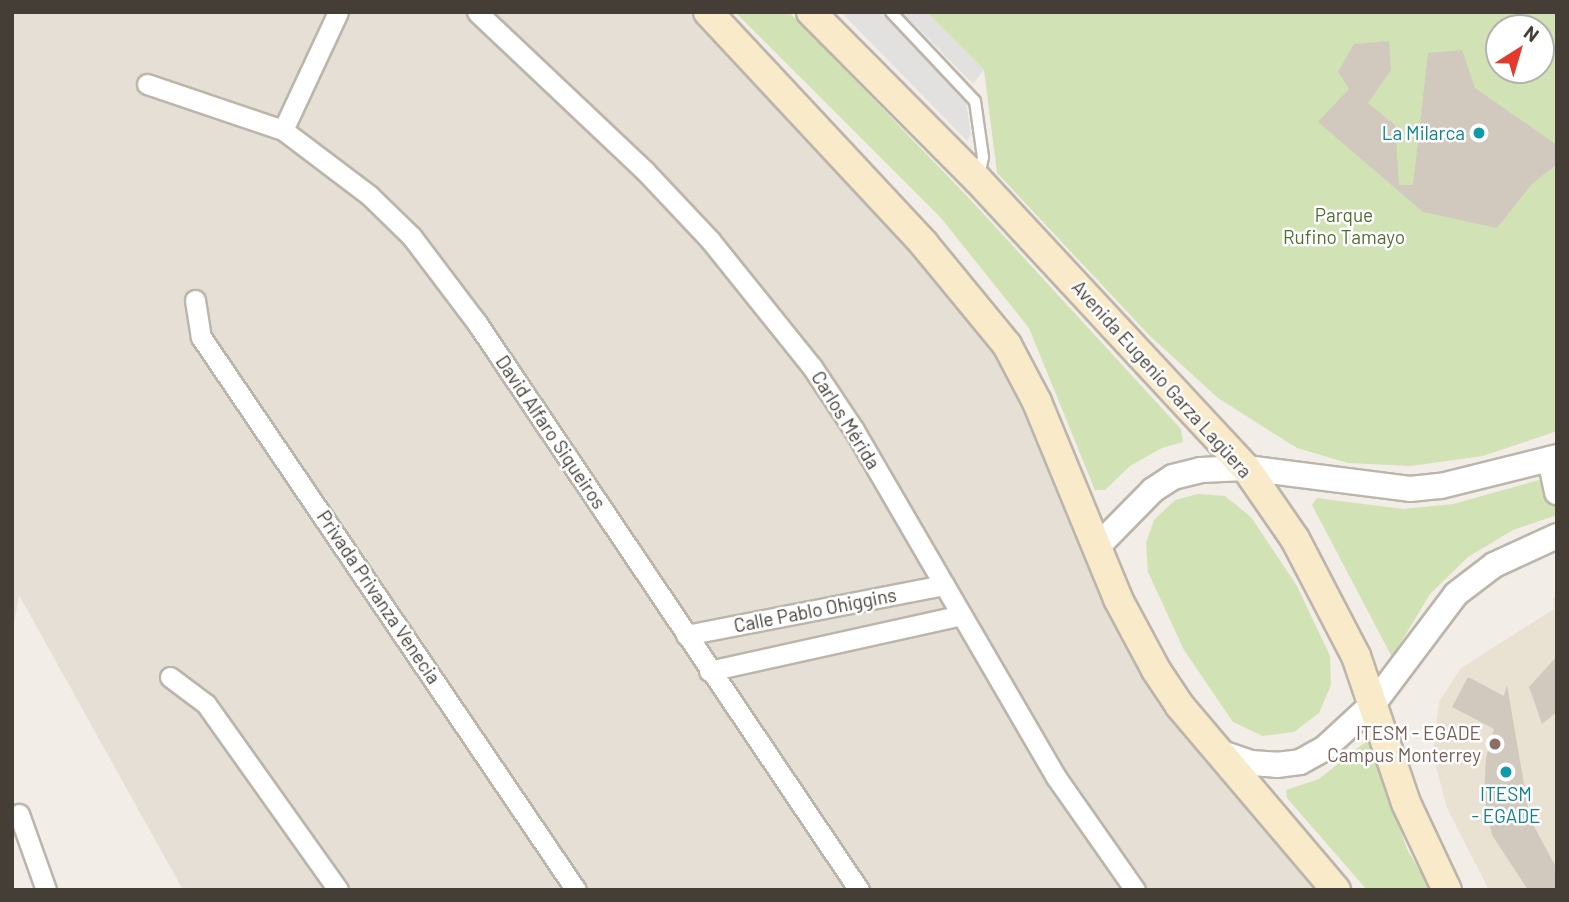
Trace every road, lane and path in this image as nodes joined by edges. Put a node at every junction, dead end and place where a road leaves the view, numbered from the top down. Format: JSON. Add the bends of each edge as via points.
{"nodes":[{"id":1,"x":338,"y":12,"type":"edge"},
{"id":2,"x":477,"y":12,"type":"edge"},
{"id":3,"x":708,"y":12,"type":"edge"},
{"id":4,"x":811,"y":12,"type":"edge"},
{"id":5,"x":891,"y":12,"type":"edge"},
{"id":6,"x":147,"y":84,"type":"dead end"},
{"id":7,"x":283,"y":130,"type":"junction"},
{"id":8,"x":978,"y":180,"type":"junction"},
{"id":9,"x":195,"y":300,"type":"dead end"},
{"id":10,"x":1554,"y":458,"type":"edge"},
{"id":11,"x":1247,"y":468,"type":"junction"},
{"id":12,"x":1557,"y":492,"type":"edge"},
{"id":13,"x":1557,"y":536,"type":"edge"},
{"id":14,"x":1098,"y":547,"type":"junction"},
{"id":15,"x":944,"y":585,"type":"junction"},
{"id":16,"x":961,"y":615,"type":"junction"},
{"id":17,"x":686,"y":635,"type":"junction"},
{"id":18,"x":709,"y":671,"type":"junction"},
{"id":19,"x":170,"y":677,"type":"dead end"},
{"id":20,"x":1374,"y":703,"type":"junction"},
{"id":21,"x":1222,"y":753,"type":"junction"},
{"id":22,"x":19,"y":814,"type":"dead end"},
{"id":23,"x":46,"y":890,"type":"edge"},
{"id":24,"x":338,"y":890,"type":"edge"},
{"id":25,"x":576,"y":890,"type":"edge"},
{"id":26,"x":859,"y":890,"type":"edge"},
{"id":27,"x":1135,"y":890,"type":"edge"},
{"id":28,"x":1336,"y":890,"type":"edge"},
{"id":29,"x":1447,"y":890,"type":"edge"}],
"edges":[{"from":1,"to":7,"type":"street"},
{"from":2,"to":15,"type":"street","name":"Carlos Mérida","via":[[645,171],[769,310],[854,430]]},
{"from":3,"to":14,"type":"main road","via":[[925,244],[1007,345],[1037,402]]},
{"from":4,"to":8,"type":"main road","name":"Avenida Eugenio Garza Lagüera"},
{"from":5,"to":8,"type":"lane","via":[[975,100],[983,157]]},
{"from":6,"to":7,"type":"street","name":"David Alfaro Siqueiros"},
{"from":7,"to":17,"type":"street","name":"David Alfaro Siqueiros","via":[[369,195],[440,271]]},
{"from":8,"to":11,"type":"main road","name":"Avenida Eugenio Garza Lagüera"},
{"from":9,"to":25,"type":"street","name":"Privada Privanza Venecia","via":[[201,337]]},
{"from":10,"to":11,"type":"street","via":[[1441,486],[1410,489]]},
{"from":10,"to":12,"type":"street"},
{"from":11,"to":14,"type":"street","via":[[1201,470],[1174,477],[1131,509]]},
{"from":11,"to":20,"type":"main road","name":"Avenida Eugenio Garza Lagüera","via":[[1327,598]]},
{"from":13,"to":20,"type":"street","via":[[1494,565],[1465,585]]},
{"from":14,"to":21,"type":"main road","via":[[1149,659],[1180,706]]},
{"from":15,"to":16,"type":"street","name":"Carlos Mérida"},
{"from":15,"to":17,"type":"street","name":"Calle Pablo Ohiggins"},
{"from":16,"to":18,"type":"street","name":"Calle Pablo Ohiggins"},
{"from":16,"to":27,"type":"street","name":"Carlos Mérida","via":[[1056,777]]},
{"from":17,"to":18,"type":"street","name":"David Alfaro Siqueiros"},
{"from":18,"to":26,"type":"street","name":"David Alfaro Siqueiros"},
{"from":19,"to":24,"type":"street","via":[[206,704]]},
{"from":20,"to":21,"type":"street","via":[[1342,735],[1300,762],[1251,763]]},
{"from":20,"to":29,"type":"main road","name":"Avenida Eugenio Garza Lagüera","via":[[1406,803]]},
{"from":21,"to":28,"type":"main road"},
{"from":22,"to":23,"type":"street"}]}
